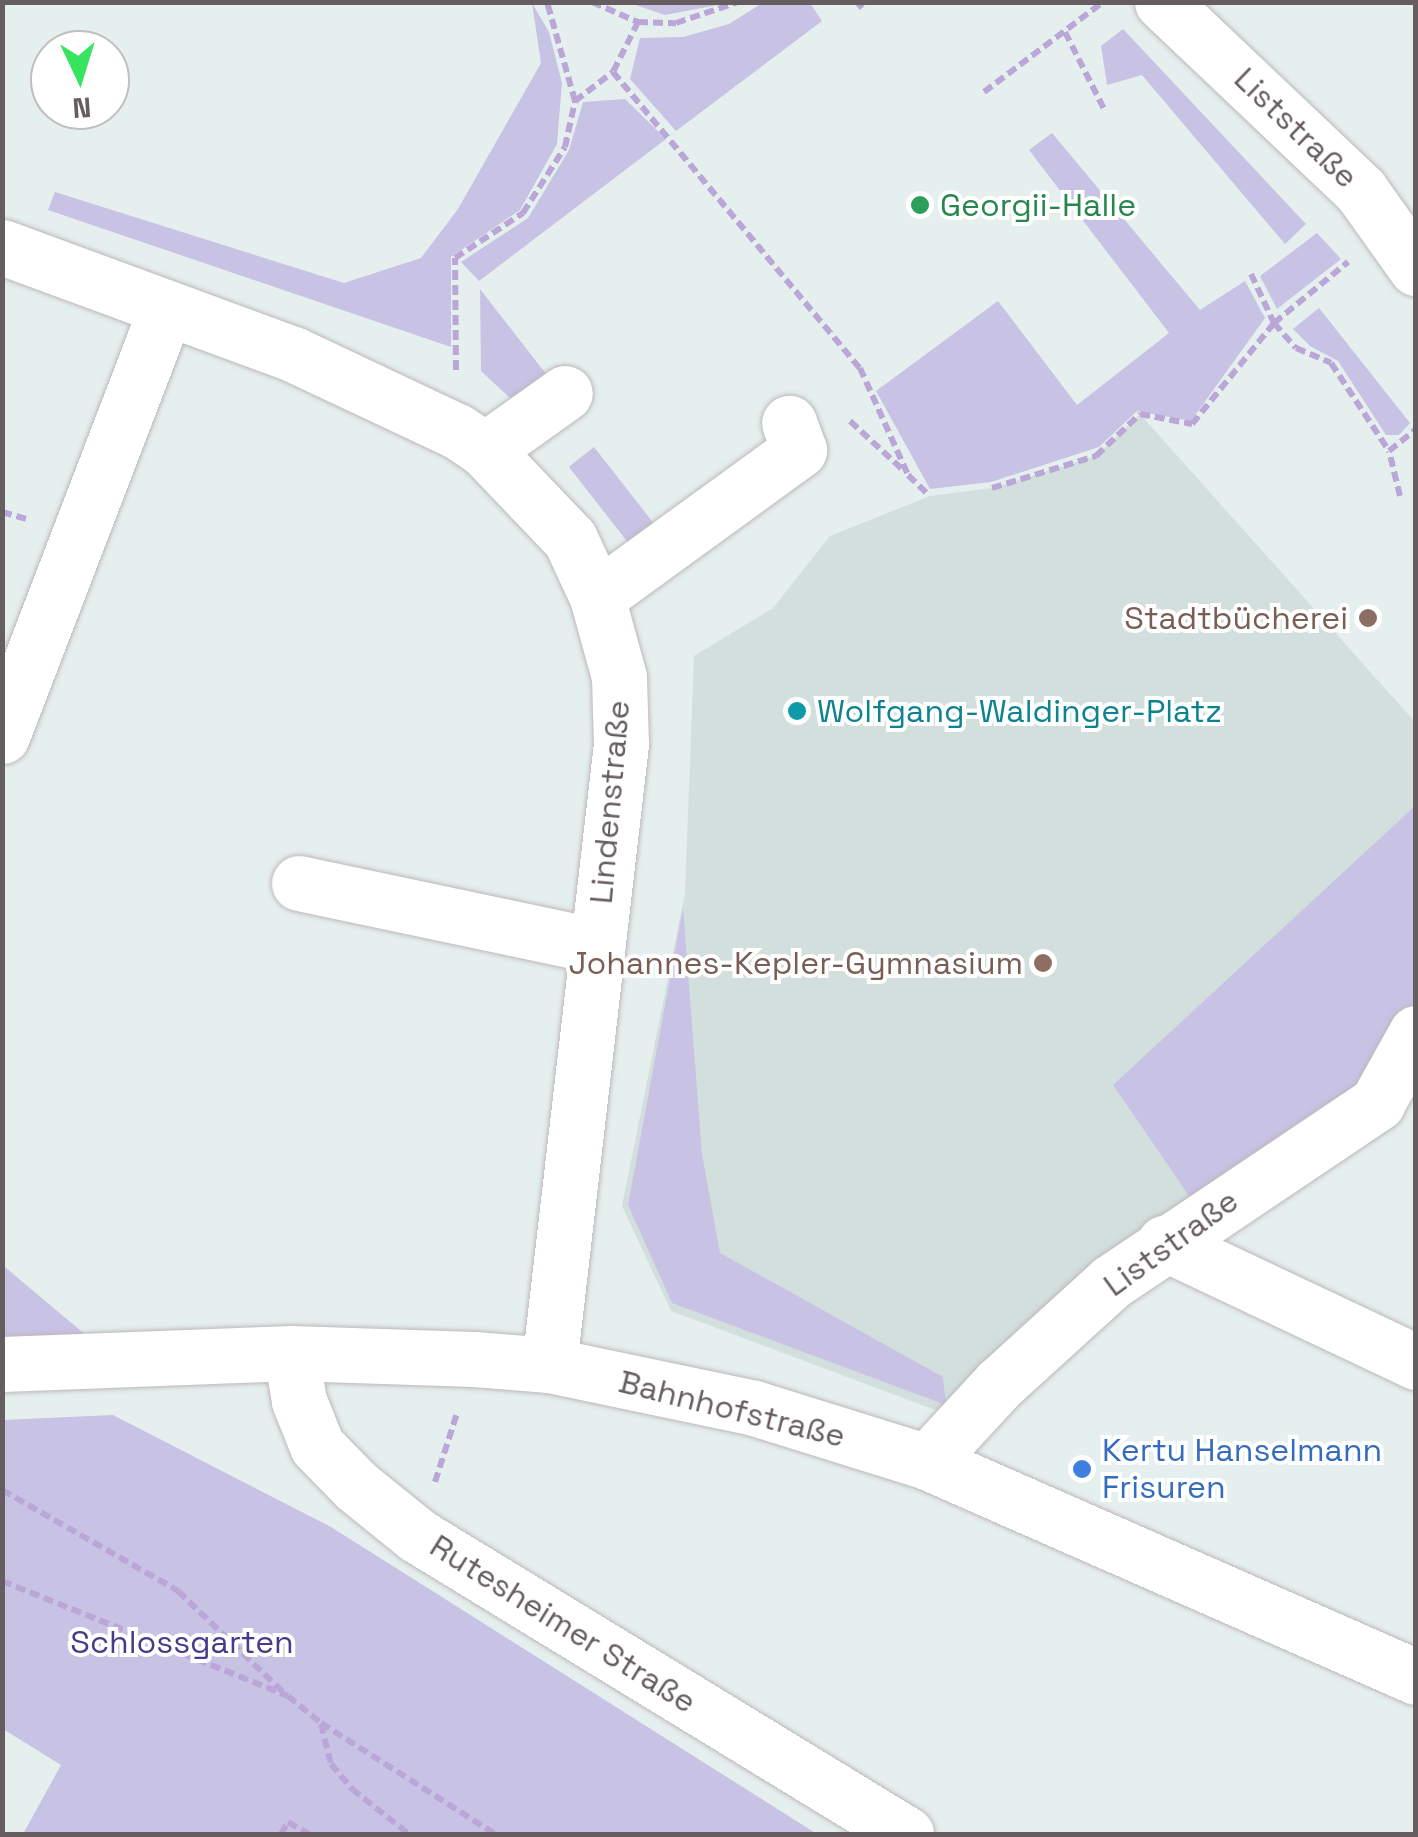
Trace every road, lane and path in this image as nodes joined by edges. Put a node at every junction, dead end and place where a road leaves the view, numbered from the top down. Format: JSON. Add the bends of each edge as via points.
{"nodes":[{"id":1,"x":547,"y":2,"type":"edge"},
{"id":2,"x":592,"y":2,"type":"edge"},
{"id":3,"x":738,"y":2,"type":"edge"},
{"id":4,"x":1104,"y":2,"type":"edge"},
{"id":5,"x":1162,"y":2,"type":"edge"},
{"id":6,"x":638,"y":22,"type":"junction"},
{"id":7,"x":1065,"y":32,"type":"junction"},
{"id":8,"x":613,"y":72,"type":"junction"},
{"id":9,"x":984,"y":92,"type":"dead end"},
{"id":10,"x":575,"y":101,"type":"junction"},
{"id":11,"x":1105,"y":111,"type":"dead end"},
{"id":12,"x":2,"y":247,"type":"edge"},
{"id":13,"x":1402,"y":249,"type":"edge"},
{"id":14,"x":1251,"y":274,"type":"dead end"},
{"id":15,"x":166,"y":308,"type":"junction"},
{"id":16,"x":1274,"y":323,"type":"junction"},
{"id":17,"x":565,"y":393,"type":"dead end"},
{"id":18,"x":813,"y":416,"type":"joint"},
{"id":19,"x":1416,"y":428,"type":"edge"},
{"id":20,"x":471,"y":441,"type":"junction"},
{"id":21,"x":1390,"y":451,"type":"junction"},
{"id":22,"x":908,"y":474,"type":"junction"},
{"id":23,"x":992,"y":488,"type":"dead end"},
{"id":24,"x":930,"y":496,"type":"dead end"},
{"id":25,"x":1400,"y":496,"type":"dead end"},
{"id":26,"x":597,"y":597,"type":"junction"},
{"id":27,"x":2,"y":736,"type":"edge"},
{"id":28,"x":299,"y":883,"type":"dead end"},
{"id":29,"x":597,"y":946,"type":"junction"},
{"id":30,"x":1416,"y":1033,"type":"edge"},
{"id":31,"x":1164,"y":1243,"type":"junction"},
{"id":32,"x":291,"y":1353,"type":"junction"},
{"id":33,"x":474,"y":1358,"type":"junction"},
{"id":34,"x":1416,"y":1362,"type":"edge"},
{"id":35,"x":2,"y":1364,"type":"edge"},
{"id":36,"x":549,"y":1365,"type":"junction"},
{"id":37,"x":927,"y":1462,"type":"junction"},
{"id":38,"x":434,"y":1485,"type":"dead end"},
{"id":39,"x":2,"y":1490,"type":"edge"},
{"id":40,"x":2,"y":1581,"type":"edge"},
{"id":41,"x":1416,"y":1677,"type":"edge"},
{"id":42,"x":288,"y":1696,"type":"junction"},
{"id":43,"x":321,"y":1723,"type":"junction"},
{"id":44,"x":281,"y":1834,"type":"edge"},
{"id":45,"x":309,"y":1834,"type":"edge"},
{"id":46,"x":408,"y":1834,"type":"edge"},
{"id":47,"x":495,"y":1834,"type":"edge"},
{"id":48,"x":906,"y":1834,"type":"edge"}],
"edges":[{"from":1,"to":10,"type":"path"},
{"from":2,"to":6,"type":"path"},
{"from":3,"to":6,"type":"path","via":[[676,23]]},
{"from":4,"to":7,"type":"path"},
{"from":5,"to":13,"type":"street","name":"Liststraße","via":[[1361,190]]},
{"from":6,"to":8,"type":"path"},
{"from":7,"to":9,"type":"path"},
{"from":7,"to":11,"type":"path"},
{"from":8,"to":10,"type":"path"},
{"from":8,"to":22,"type":"path","via":[[860,368]]},
{"from":10,"to":20,"type":"path","via":[[566,147],[523,213],[455,258]]},
{"from":12,"to":15,"type":"street","name":"Lindenstraße"},
{"from":13,"to":16,"type":"path"},
{"from":14,"to":16,"type":"path"},
{"from":15,"to":20,"type":"street","name":"Lindenstraße","via":[[293,354]]},
{"from":15,"to":27,"type":"street"},
{"from":16,"to":21,"type":"path","via":[[1296,348],[1332,363]]},
{"from":16,"to":23,"type":"path","via":[[1192,424],[1140,414],[1096,456]]},
{"from":17,"to":20,"type":"street"},
{"from":18,"to":22,"type":"path"},
{"from":18,"to":26,"type":"street","via":[[798,450]]},
{"from":19,"to":21,"type":"path"},
{"from":20,"to":26,"type":"street","name":"Lindenstraße","via":[[570,539]]},
{"from":21,"to":25,"type":"path"},
{"from":22,"to":24,"type":"path"},
{"from":26,"to":29,"type":"street","name":"Lindenstraße","via":[[619,677],[621,744]]},
{"from":28,"to":29,"type":"street"},
{"from":29,"to":36,"type":"street","name":"Lindenstraße"},
{"from":30,"to":31,"type":"street","name":"Liststraße","via":[[1376,1102]]},
{"from":31,"to":34,"type":"street"},
{"from":31,"to":37,"type":"street","name":"Liststraße","via":[[999,1384]]},
{"from":32,"to":33,"type":"street","name":"Bahnhofstraße"},
{"from":32,"to":35,"type":"street","name":"Bahnhofstraße"},
{"from":32,"to":48,"type":"street","name":"Rutesheimer Straße","via":[[317,1446],[418,1536]]},
{"from":33,"to":36,"type":"street","name":"Bahnhofstraße"},
{"from":33,"to":38,"type":"path"},
{"from":36,"to":37,"type":"street","name":"Bahnhofstraße","via":[[754,1408]]},
{"from":37,"to":41,"type":"street","name":"Bahnhofstraße"},
{"from":39,"to":42,"type":"path","via":[[178,1591]]},
{"from":40,"to":42,"type":"path"},
{"from":42,"to":43,"type":"path"},
{"from":43,"to":46,"type":"path","via":[[331,1764]]},
{"from":43,"to":47,"type":"path"},
{"from":44,"to":45,"type":"path","via":[[288,1822]]}]}
